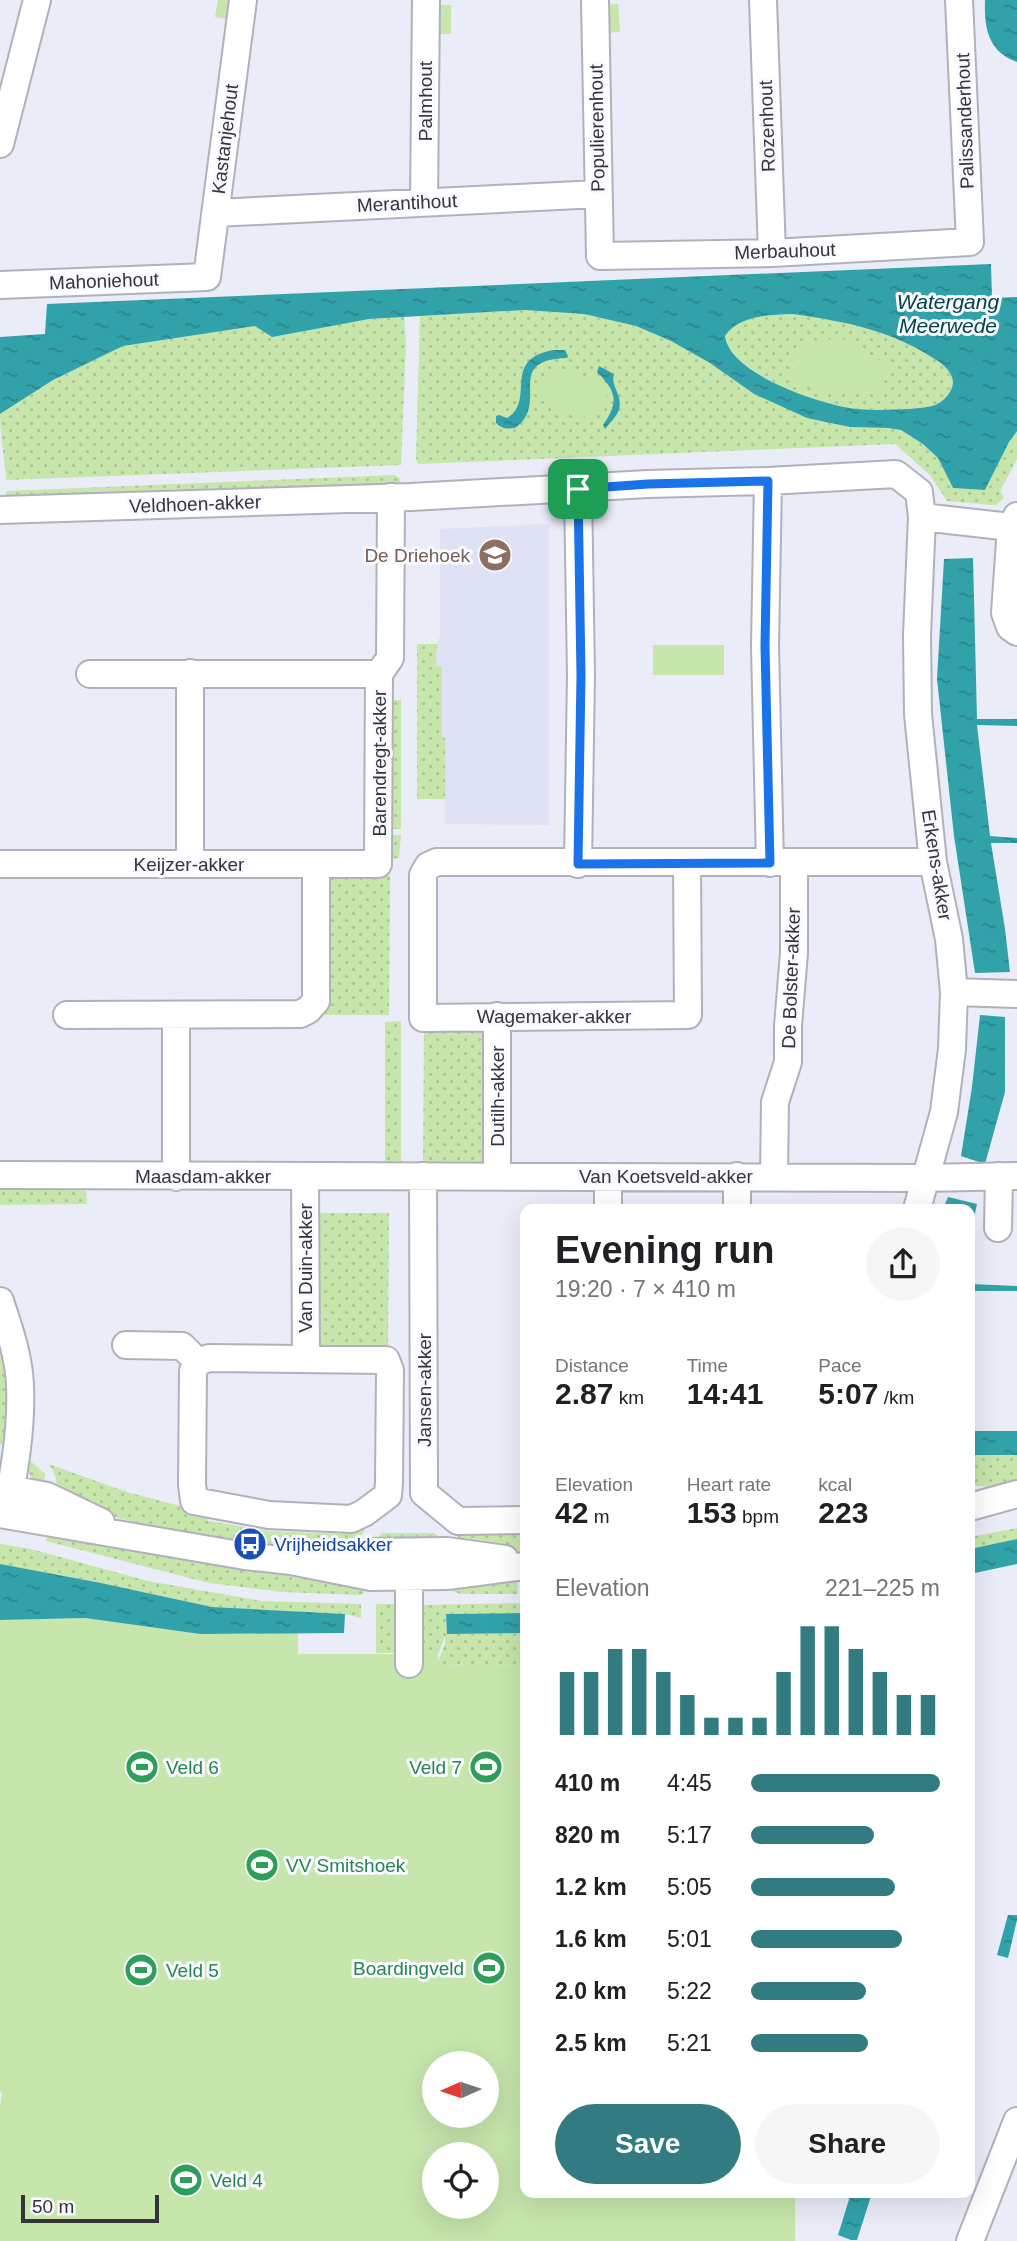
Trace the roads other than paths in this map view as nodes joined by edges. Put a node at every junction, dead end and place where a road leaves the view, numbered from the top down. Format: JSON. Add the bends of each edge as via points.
{"nodes":[{"id":1,"x":37,"y":0,"type":"edge"},
{"id":2,"x":243,"y":0,"type":"edge"},
{"id":3,"x":426,"y":0,"type":"edge"},
{"id":4,"x":595,"y":0,"type":"edge"},
{"id":5,"x":762,"y":0,"type":"edge"},
{"id":6,"x":959,"y":0,"type":"edge"},
{"id":7,"x":9,"y":77,"type":"edge"},
{"id":8,"x":0,"y":144,"type":"edge"},
{"id":9,"x":598,"y":194,"type":"junction"},
{"id":10,"x":424,"y":202,"type":"junction"},
{"id":11,"x":216,"y":213,"type":"junction"},
{"id":12,"x":970,"y":242,"type":"joint"},
{"id":13,"x":772,"y":253,"type":"junction"},
{"id":14,"x":600,"y":256,"type":"joint"},
{"id":15,"x":208,"y":278,"type":"joint"},
{"id":16,"x":0,"y":285,"type":"edge"},
{"id":17,"x":768,"y":481,"type":"junction"},
{"id":18,"x":578,"y":489,"type":"junction"},
{"id":19,"x":391,"y":497,"type":"junction"},
{"id":20,"x":0,"y":510,"type":"edge"},
{"id":21,"x":922,"y":517,"type":"junction"},
{"id":22,"x":1014,"y":521,"type":"edge"},
{"id":23,"x":1017,"y":632,"type":"edge"},
{"id":24,"x":190,"y":673,"type":"junction"},
{"id":25,"x":90,"y":674,"type":"dead end"},
{"id":26,"x":379,"y":674,"type":"junction"},
{"id":27,"x":782,"y":862,"type":"junction"},
{"id":28,"x":933,"y":862,"type":"junction"},
{"id":29,"x":190,"y":863,"type":"junction"},
{"id":30,"x":0,"y":864,"type":"edge"},
{"id":31,"x":316,"y":864,"type":"junction"},
{"id":32,"x":378,"y":864,"type":"joint"},
{"id":33,"x":578,"y":864,"type":"junction"},
{"id":34,"x":687,"y":864,"type":"junction"},
{"id":35,"x":954,"y":992,"type":"junction"},
{"id":36,"x":1017,"y":994,"type":"edge"},
{"id":37,"x":67,"y":1015,"type":"dead end"},
{"id":38,"x":176,"y":1015,"type":"junction"},
{"id":39,"x":497,"y":1016,"type":"junction"},
{"id":40,"x":0,"y":1175,"type":"edge"},
{"id":41,"x":414,"y":1176,"type":"junction"},
{"id":42,"x":497,"y":1176,"type":"junction"},
{"id":43,"x":737,"y":1176,"type":"junction"},
{"id":44,"x":1008,"y":1176,"type":"edge"},
{"id":45,"x":176,"y":1177,"type":"junction"},
{"id":46,"x":305,"y":1177,"type":"junction"},
{"id":47,"x":608,"y":1177,"type":"junction"},
{"id":48,"x":774,"y":1177,"type":"junction"},
{"id":49,"x":926,"y":1178,"type":"junction"},
{"id":50,"x":608,"y":1204,"type":"edge"},
{"id":51,"x":737,"y":1204,"type":"edge"},
{"id":52,"x":918,"y":1204,"type":"edge"},
{"id":53,"x":998,"y":1228,"type":"dead end"},
{"id":54,"x":0,"y":1301,"type":"edge"},
{"id":55,"x":126,"y":1345,"type":"dead end"},
{"id":56,"x":306,"y":1359,"type":"junction"},
{"id":57,"x":198,"y":1362,"type":"junction"},
{"id":58,"x":6,"y":1488,"type":"edge"},
{"id":59,"x":975,"y":1490,"type":"edge"},
{"id":60,"x":1017,"y":1493,"type":"edge"},
{"id":61,"x":975,"y":1506,"type":"edge"},
{"id":62,"x":3,"y":1514,"type":"edge"},
{"id":63,"x":520,"y":1520,"type":"edge"},
{"id":64,"x":125,"y":1534,"type":"junction"},
{"id":65,"x":520,"y":1563,"type":"edge"},
{"id":66,"x":409,"y":1564,"type":"junction"},
{"id":67,"x":409,"y":1664,"type":"dead end"},
{"id":68,"x":1017,"y":2121,"type":"edge"},
{"id":69,"x":970,"y":2241,"type":"edge"}],
"edges":[{"from":1,"to":7,"type":"street"},
{"from":2,"to":11,"type":"street","name":"Kastanjehout"},
{"from":3,"to":10,"type":"street","name":"Palmhout"},
{"from":4,"to":9,"type":"street","name":"Populierenhout"},
{"from":5,"to":13,"type":"street","name":"Rozenhout"},
{"from":6,"to":12,"type":"street","name":"Palissanderhout"},
{"from":7,"to":8,"type":"street"},
{"from":9,"to":10,"type":"street","name":"Merantihout"},
{"from":9,"to":14,"type":"street","name":"Populierenhout"},
{"from":10,"to":11,"type":"street","name":"Merantihout"},
{"from":11,"to":15,"type":"street","name":"Kastanjehout"},
{"from":12,"to":13,"type":"street","name":"Merbauhout"},
{"from":13,"to":14,"type":"street","name":"Merbauhout"},
{"from":15,"to":16,"type":"street","name":"Mahoniehout"},
{"from":17,"to":18,"type":"street","name":"Veldhoen-akker"},
{"from":17,"to":21,"type":"street","name":"Veldhoen-akker","via":[[896,474],[919,492]]},
{"from":17,"to":27,"type":"street","name":"De Bolster-akker","via":[[765,660]]},
{"from":18,"to":19,"type":"street","name":"Veldhoen-akker"},
{"from":18,"to":33,"type":"street"},
{"from":19,"to":20,"type":"street","name":"Veldhoen-akker"},
{"from":19,"to":26,"type":"street","name":"Barendregt-akker","via":[[390,658]]},
{"from":21,"to":22,"type":"street"},
{"from":21,"to":28,"type":"street","name":"Erkens-akker","via":[[918,713]]},
{"from":22,"to":23,"type":"street","via":[[1005,613]]},
{"from":24,"to":25,"type":"street"},
{"from":24,"to":26,"type":"street"},
{"from":24,"to":29,"type":"street"},
{"from":26,"to":32,"type":"street","name":"Barendregt-akker"},
{"from":27,"to":28,"type":"street"},
{"from":27,"to":34,"type":"street"},
{"from":27,"to":48,"type":"street","name":"De Bolster-akker","via":[[794,953],[788,1062],[775,1102]]},
{"from":28,"to":35,"type":"street","name":"Erkens-akker","via":[[949,939]]},
{"from":29,"to":30,"type":"street","name":"Keijzer-akker"},
{"from":29,"to":31,"type":"street","name":"Keijzer-akker"},
{"from":31,"to":32,"type":"street","name":"Keijzer-akker"},
{"from":31,"to":38,"type":"street","via":[[316,1001],[308,1010],[300,1014]]},
{"from":33,"to":34,"type":"street"},
{"from":33,"to":39,"type":"street","name":"Wagemaker-akker","via":[[437,862],[423,875],[423,1018]]},
{"from":34,"to":39,"type":"street","name":"Wagemaker-akker","via":[[688,1015]]},
{"from":35,"to":36,"type":"street"},
{"from":35,"to":49,"type":"street","name":"Erkens-akker","via":[[944,1112]]},
{"from":37,"to":38,"type":"street"},
{"from":38,"to":45,"type":"street"},
{"from":39,"to":42,"type":"street","name":"Dutilh-akker"},
{"from":40,"to":45,"type":"street","name":"Maasdam-akker"},
{"from":41,"to":42,"type":"street","name":"Van Koetsveld-akker"},
{"from":41,"to":46,"type":"street","name":"Maasdam-akker"},
{"from":41,"to":63,"type":"street","name":"Jansen-akker","via":[[424,1493],[458,1521]]},
{"from":42,"to":47,"type":"street","name":"Van Koetsveld-akker"},
{"from":43,"to":47,"type":"street","name":"Van Koetsveld-akker"},
{"from":43,"to":48,"type":"street","name":"Van Koetsveld-akker"},
{"from":43,"to":51,"type":"street"},
{"from":44,"to":49,"type":"street","name":"Van Koetsveld-akker"},
{"from":44,"to":53,"type":"street"},
{"from":45,"to":46,"type":"street","name":"Maasdam-akker"},
{"from":46,"to":56,"type":"street","name":"Van Duin-akker"},
{"from":47,"to":50,"type":"street"},
{"from":48,"to":49,"type":"street","name":"Van Koetsveld-akker"},
{"from":49,"to":52,"type":"street","name":"Erkens-akker"},
{"from":54,"to":58,"type":"street","via":[[20,1384],[18,1444]]},
{"from":55,"to":57,"type":"street","via":[[182,1346]]},
{"from":56,"to":57,"type":"street","name":"Van Duin-akker","via":[[209,1358]]},
{"from":56,"to":57,"type":"street","name":"Van Duin-akker","via":[[386,1360],[390,1370],[388,1494],[351,1519],[269,1515],[194,1501],[192,1371]]},
{"from":58,"to":62,"type":"street"},
{"from":58,"to":64,"type":"street","via":[[47,1496]]},
{"from":59,"to":60,"type":"street"},
{"from":60,"to":61,"type":"street"},
{"from":62,"to":64,"type":"street"},
{"from":64,"to":66,"type":"street","via":[[291,1561],[370,1552]]},
{"from":65,"to":66,"type":"street","via":[[447,1551]]},
{"from":66,"to":67,"type":"street"},
{"from":68,"to":69,"type":"street"}]}
